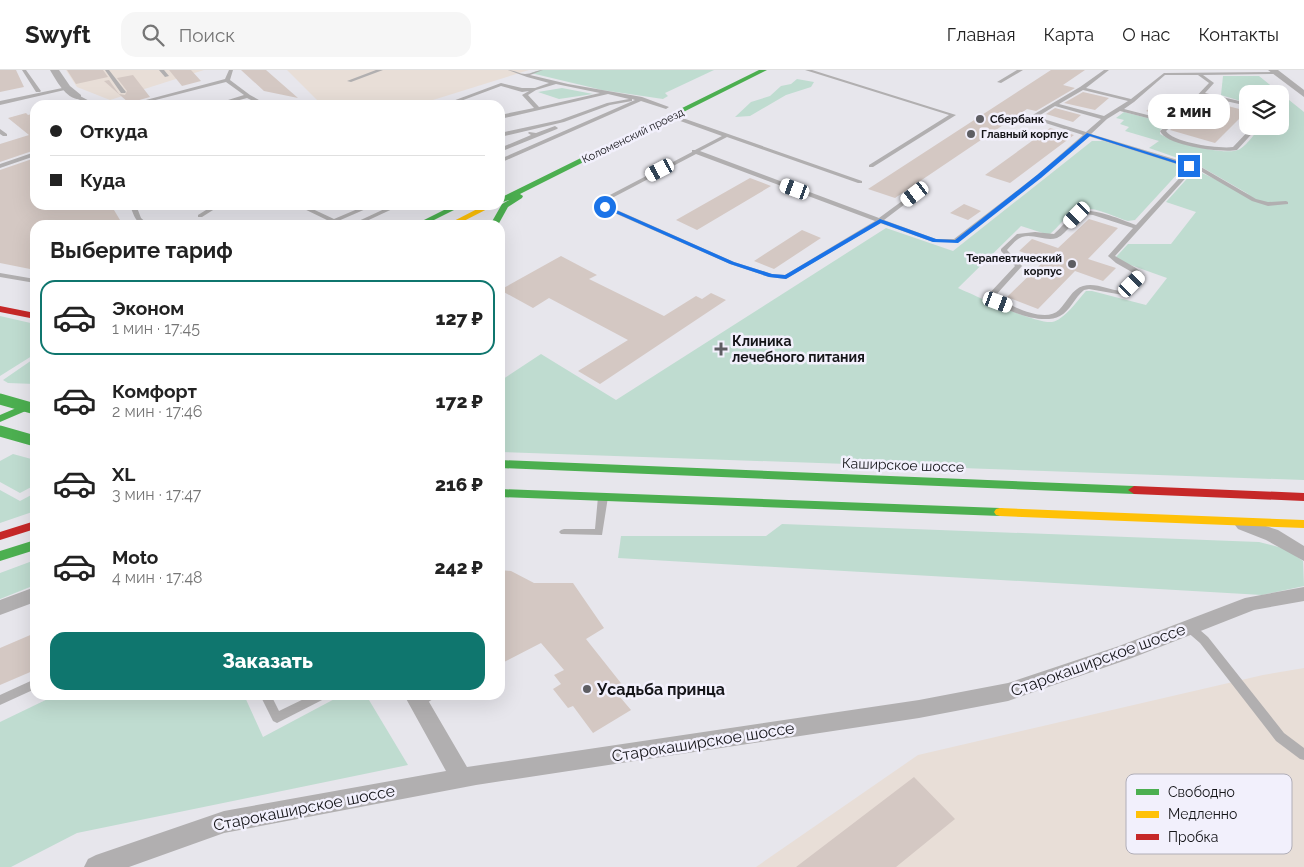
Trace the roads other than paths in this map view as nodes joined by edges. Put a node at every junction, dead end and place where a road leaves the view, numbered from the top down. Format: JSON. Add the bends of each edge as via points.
{"nodes":[{"id":1,"x":24,"y":70,"type":"edge"},
{"id":2,"x":54,"y":70,"type":"edge"},
{"id":3,"x":107,"y":70,"type":"edge"},
{"id":4,"x":162,"y":70,"type":"edge"},
{"id":5,"x":231,"y":70,"type":"edge"},
{"id":6,"x":382,"y":70,"type":"edge"},
{"id":7,"x":510,"y":70,"type":"edge"},
{"id":8,"x":541,"y":70,"type":"edge"},
{"id":9,"x":740,"y":70,"type":"edge"},
{"id":10,"x":764,"y":70,"type":"edge"},
{"id":11,"x":808,"y":70,"type":"edge"},
{"id":12,"x":1021,"y":70,"type":"edge"},
{"id":13,"x":1107,"y":70,"type":"edge"},
{"id":14,"x":1169,"y":71,"type":"edge"},
{"id":15,"x":1274,"y":72,"type":"edge"},
{"id":16,"x":526,"y":75,"type":"junction"},
{"id":17,"x":1200,"y":75,"type":"junction"},
{"id":18,"x":167,"y":76,"type":"dead end"},
{"id":19,"x":226,"y":80,"type":"junction"},
{"id":20,"x":349,"y":82,"type":"dead end"},
{"id":21,"x":999,"y":82,"type":"dead end"},
{"id":22,"x":555,"y":83,"type":"junction"},
{"id":23,"x":1300,"y":87,"type":"edge"},
{"id":24,"x":67,"y":88,"type":"junction"},
{"id":25,"x":1082,"y":88,"type":"junction"},
{"id":26,"x":534,"y":90,"type":"junction"},
{"id":27,"x":38,"y":91,"type":"dead end"},
{"id":28,"x":123,"y":92,"type":"dead end"},
{"id":29,"x":608,"y":93,"type":"junction"},
{"id":30,"x":1202,"y":94,"type":"junction"},
{"id":31,"x":1304,"y":94,"type":"edge"},
{"id":32,"x":248,"y":96,"type":"junction"},
{"id":33,"x":78,"y":97,"type":"joint"},
{"id":34,"x":640,"y":99,"type":"junction"},
{"id":35,"x":84,"y":100,"type":"edge"},
{"id":36,"x":149,"y":100,"type":"edge"},
{"id":37,"x":233,"y":100,"type":"edge"},
{"id":38,"x":256,"y":100,"type":"edge"},
{"id":39,"x":458,"y":100,"type":"edge"},
{"id":40,"x":1132,"y":101,"type":"junction"},
{"id":41,"x":0,"y":103,"type":"edge"},
{"id":42,"x":1239,"y":103,"type":"edge"},
{"id":43,"x":1055,"y":104,"type":"junction"},
{"id":44,"x":666,"y":107,"type":"junction"},
{"id":45,"x":1196,"y":108,"type":"dead end"},
{"id":46,"x":538,"y":109,"type":"junction"},
{"id":47,"x":1119,"y":109,"type":"junction"},
{"id":48,"x":505,"y":116,"type":"edge"},
{"id":49,"x":674,"y":116,"type":"junction"},
{"id":50,"x":1105,"y":118,"type":"junction"},
{"id":51,"x":524,"y":130,"type":"junction"},
{"id":52,"x":505,"y":134,"type":"edge"},
{"id":53,"x":1089,"y":134,"type":"junction"},
{"id":54,"x":536,"y":135,"type":"junction"},
{"id":55,"x":1248,"y":135,"type":"edge"},
{"id":56,"x":727,"y":136,"type":"junction"},
{"id":57,"x":599,"y":139,"type":"dead end"},
{"id":58,"x":505,"y":144,"type":"edge"},
{"id":59,"x":514,"y":145,"type":"junction"},
{"id":60,"x":505,"y":148,"type":"edge"},
{"id":61,"x":694,"y":151,"type":"junction"},
{"id":62,"x":30,"y":156,"type":"edge"},
{"id":63,"x":505,"y":159,"type":"edge"},
{"id":64,"x":0,"y":166,"type":"edge"},
{"id":65,"x":871,"y":166,"type":"dead end"},
{"id":66,"x":1189,"y":166,"type":"junction"},
{"id":67,"x":558,"y":172,"type":"junction"},
{"id":68,"x":860,"y":182,"type":"dead end"},
{"id":69,"x":915,"y":194,"type":"dead end"},
{"id":70,"x":505,"y":198,"type":"edge"},
{"id":71,"x":1286,"y":203,"type":"dead end"},
{"id":72,"x":505,"y":206,"type":"edge"},
{"id":73,"x":210,"y":210,"type":"edge"},
{"id":74,"x":310,"y":210,"type":"edge"},
{"id":75,"x":360,"y":210,"type":"edge"},
{"id":76,"x":387,"y":210,"type":"edge"},
{"id":77,"x":450,"y":210,"type":"edge"},
{"id":78,"x":481,"y":210,"type":"edge"},
{"id":79,"x":200,"y":216,"type":"dead end"},
{"id":80,"x":332,"y":220,"type":"edge"},
{"id":81,"x":336,"y":220,"type":"edge"},
{"id":82,"x":364,"y":220,"type":"edge"},
{"id":83,"x":428,"y":220,"type":"edge"},
{"id":84,"x":460,"y":220,"type":"edge"},
{"id":85,"x":880,"y":220,"type":"junction"},
{"id":86,"x":1137,"y":227,"type":"junction"},
{"id":87,"x":0,"y":275,"type":"edge"},
{"id":88,"x":30,"y":280,"type":"edge"},
{"id":89,"x":0,"y":309,"type":"edge"},
{"id":90,"x":30,"y":315,"type":"edge"},
{"id":91,"x":0,"y":399,"type":"edge"},
{"id":92,"x":30,"y":404,"type":"edge"},
{"id":93,"x":30,"y":407,"type":"edge"},
{"id":94,"x":0,"y":420,"type":"edge"},
{"id":95,"x":26,"y":429,"type":"dead end"},
{"id":96,"x":0,"y":431,"type":"edge"},
{"id":97,"x":30,"y":440,"type":"edge"},
{"id":98,"x":0,"y":442,"type":"edge"},
{"id":99,"x":505,"y":464,"type":"edge"},
{"id":100,"x":505,"y":493,"type":"edge"},
{"id":101,"x":602,"y":497,"type":"junction"},
{"id":102,"x":1304,"y":497,"type":"edge"},
{"id":103,"x":1230,"y":521,"type":"junction"},
{"id":104,"x":1304,"y":524,"type":"edge"},
{"id":105,"x":30,"y":527,"type":"edge"},
{"id":106,"x":564,"y":532,"type":"dead end"},
{"id":107,"x":0,"y":536,"type":"edge"},
{"id":108,"x":30,"y":547,"type":"edge"},
{"id":109,"x":1304,"y":554,"type":"edge"},
{"id":110,"x":0,"y":556,"type":"edge"},
{"id":111,"x":1304,"y":594,"type":"edge"},
{"id":112,"x":30,"y":596,"type":"edge"},
{"id":113,"x":0,"y":608,"type":"edge"},
{"id":114,"x":1189,"y":628,"type":"junction"},
{"id":115,"x":30,"y":686,"type":"edge"},
{"id":116,"x":0,"y":700,"type":"edge"},
{"id":117,"x":268,"y":700,"type":"edge"},
{"id":118,"x":312,"y":700,"type":"edge"},
{"id":119,"x":423,"y":700,"type":"edge"},
{"id":120,"x":1304,"y":755,"type":"edge"},
{"id":121,"x":462,"y":778,"type":"junction"},
{"id":122,"x":96,"y":867,"type":"edge"}],
"edges":[{"from":1,"to":27,"type":"lane"},
{"from":2,"to":24,"type":"street"},
{"from":3,"to":28,"type":"lane"},
{"from":4,"to":18,"type":"lane"},
{"from":5,"to":19,"type":"lane"},
{"from":6,"to":20,"type":"lane"},
{"from":7,"to":16,"type":"lane"},
{"from":8,"to":16,"type":"lane"},
{"from":9,"to":44,"type":"main road","name":"Коломенский проезд"},
{"from":10,"to":49,"type":"main road","name":"Коломенский проезд"},
{"from":11,"to":65,"type":"lane","via":[[953,115]]},
{"from":12,"to":21,"type":"lane"},
{"from":13,"to":25,"type":"lane"},
{"from":14,"to":17,"type":"lane"},
{"from":14,"to":40,"type":"lane"},
{"from":15,"to":17,"type":"lane"},
{"from":15,"to":23,"type":"street"},
{"from":16,"to":22,"type":"lane"},
{"from":17,"to":30,"type":"lane","via":[[1212,83]]},
{"from":19,"to":32,"type":"lane"},
{"from":19,"to":36,"type":"lane"},
{"from":22,"to":26,"type":"lane"},
{"from":22,"to":29,"type":"lane"},
{"from":23,"to":31,"type":"street"},
{"from":24,"to":33,"type":"street"},
{"from":24,"to":41,"type":"lane"},
{"from":25,"to":40,"type":"lane"},
{"from":25,"to":43,"type":"lane"},
{"from":26,"to":39,"type":"lane","via":[[501,84]]},
{"from":26,"to":46,"type":"lane","via":[[526,95]]},
{"from":29,"to":34,"type":"lane"},
{"from":29,"to":46,"type":"lane"},
{"from":30,"to":42,"type":"lane"},
{"from":30,"to":45,"type":"lane","via":[[1192,104]]},
{"from":32,"to":37,"type":"lane"},
{"from":32,"to":38,"type":"lane"},
{"from":33,"to":35,"type":"lane"},
{"from":34,"to":44,"type":"lane"},
{"from":34,"to":51,"type":"lane","via":[[609,104],[562,121]]},
{"from":34,"to":54,"type":"lane","via":[[614,105]]},
{"from":34,"to":63,"type":"lane"},
{"from":40,"to":47,"type":"lane"},
{"from":43,"to":50,"type":"lane"},
{"from":43,"to":53,"type":"lane","via":[[1035,118]]},
{"from":44,"to":57,"type":"main road","name":"Коломенский проезд"},
{"from":46,"to":48,"type":"lane"},
{"from":47,"to":50,"type":"lane"},
{"from":47,"to":55,"type":"lane","via":[[1165,121],[1170,125],[1163,131],[1168,138],[1223,150],[1235,149]]},
{"from":49,"to":56,"type":"lane"},
{"from":49,"to":67,"type":"main road","name":"Коломенский проезд"},
{"from":50,"to":53,"type":"lane"},
{"from":51,"to":52,"type":"lane"},
{"from":51,"to":54,"type":"lane"},
{"from":53,"to":66,"type":"lane"},
{"from":53,"to":85,"type":"lane","via":[[956,242],[935,240]]},
{"from":54,"to":59,"type":"lane"},
{"from":56,"to":61,"type":"lane"},
{"from":56,"to":68,"type":"lane"},
{"from":58,"to":59,"type":"lane"},
{"from":59,"to":60,"type":"lane"},
{"from":61,"to":85,"type":"lane"},
{"from":61,"to":85,"type":"lane","via":[[610,197],[604,202],[605,207],[732,263],[771,276],[786,277]]},
{"from":62,"to":64,"type":"lane"},
{"from":66,"to":71,"type":"lane","via":[[1199,168],[1254,200],[1268,204]]},
{"from":66,"to":86,"type":"lane","via":[[1189,171]]},
{"from":67,"to":70,"type":"main road","name":"Коломенский проезд"},
{"from":67,"to":72,"type":"main road"},
{"from":69,"to":85,"type":"lane"},
{"from":73,"to":79,"type":"lane"},
{"from":74,"to":80,"type":"lane"},
{"from":75,"to":81,"type":"lane"},
{"from":76,"to":82,"type":"lane"},
{"from":77,"to":83,"type":"main road"},
{"from":78,"to":84,"type":"main road"},
{"from":86,"to":86,"type":"lane","via":[[1111,256],[1141,275],[1123,293],[1083,288],[1059,314],[1049,318],[1026,313],[991,296],[1019,266],[1003,250],[1019,235],[1056,236],[1083,212]]},
{"from":87,"to":88,"type":"lane"},
{"from":89,"to":90,"type":"main road"},
{"from":91,"to":92,"type":"main road","bridge":true},
{"from":93,"to":94,"type":"main road"},
{"from":95,"to":98,"type":"main road"},
{"from":96,"to":97,"type":"main road","bridge":true},
{"from":99,"to":102,"type":"main road","name":"Каширское шоссе"},
{"from":100,"to":101,"type":"main road"},
{"from":101,"to":103,"type":"main road"},
{"from":101,"to":106,"type":"lane","via":[[599,533]]},
{"from":103,"to":104,"type":"main road"},
{"from":103,"to":109,"type":"street","via":[[1272,535]]},
{"from":105,"to":107,"type":"main road"},
{"from":108,"to":110,"type":"main road"},
{"from":111,"to":114,"type":"street","name":"Старокаширское шоссе","via":[[1252,603]]},
{"from":112,"to":113,"type":"street"},
{"from":114,"to":120,"type":"lane","via":[[1204,640],[1280,737]]},
{"from":114,"to":121,"type":"street","name":"Старокаширское шоссе","via":[[1008,692],[919,709]]},
{"from":115,"to":116,"type":"lane"},
{"from":117,"to":118,"type":"lane","via":[[277,718]]},
{"from":119,"to":121,"type":"street"},
{"from":121,"to":122,"type":"street","name":"Старокаширское шоссе","via":[[224,822]]}]}
